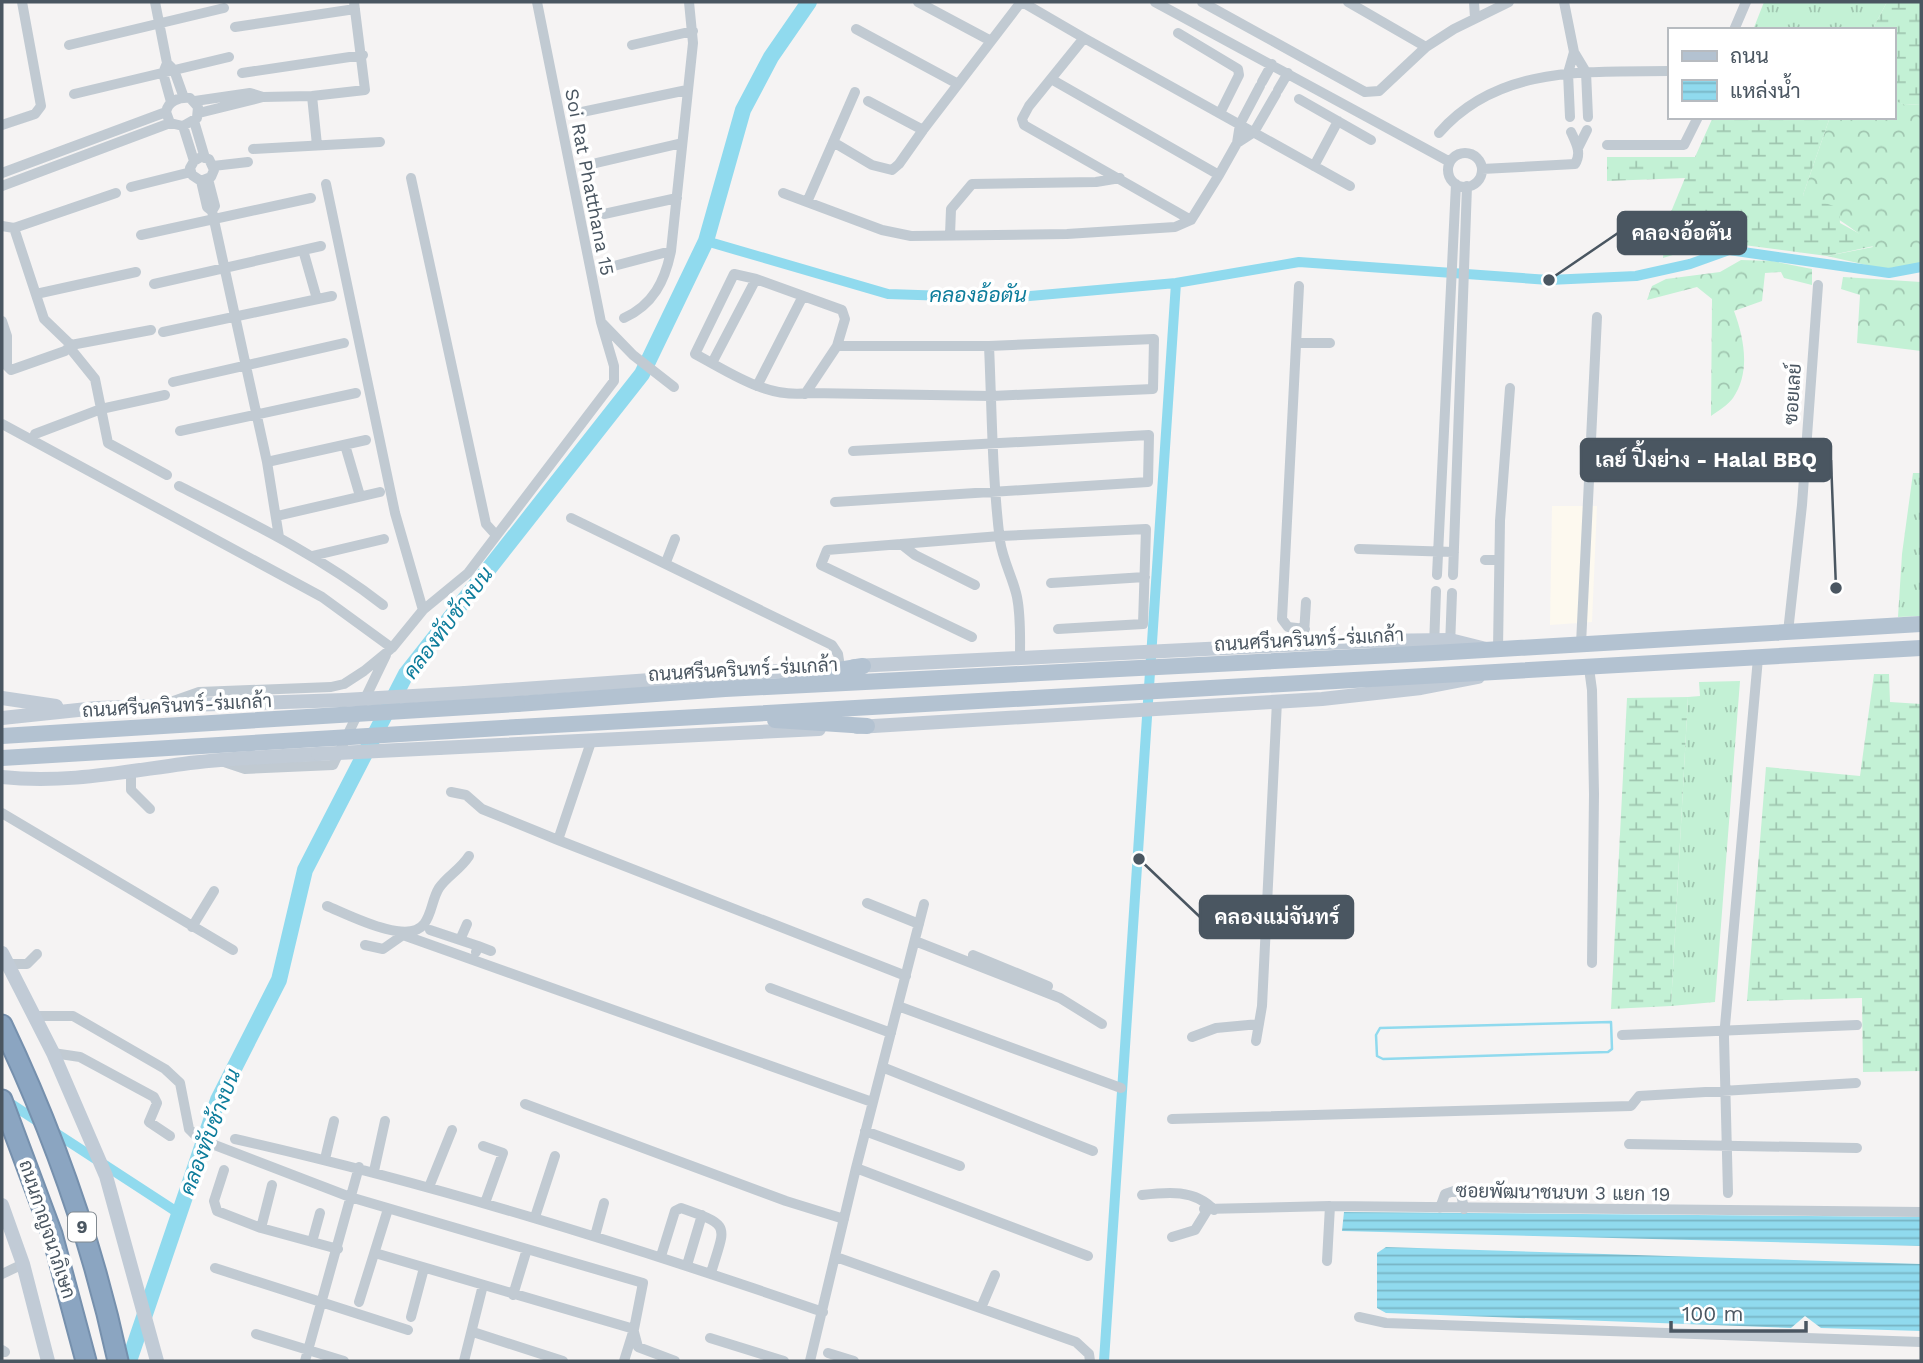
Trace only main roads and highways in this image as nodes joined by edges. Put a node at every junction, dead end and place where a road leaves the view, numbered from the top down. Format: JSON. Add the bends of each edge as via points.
{"nodes":[{"id":1,"x":1921,"y":624,"type":"edge"},
{"id":2,"x":1442,"y":646,"type":"junction"},
{"id":3,"x":1921,"y":649,"type":"edge"},
{"id":4,"x":863,"y":666,"type":"junction"},
{"id":5,"x":1486,"y":675,"type":"junction"},
{"id":6,"x":725,"y":689,"type":"junction"},
{"id":7,"x":2,"y":698,"type":"edge"},
{"id":8,"x":97,"y":708,"type":"junction"},
{"id":9,"x":709,"y":715,"type":"junction"},
{"id":10,"x":2,"y":718,"type":"edge"},
{"id":11,"x":867,"y":726,"type":"junction"},
{"id":12,"x":2,"y":736,"type":"edge"},
{"id":13,"x":2,"y":758,"type":"edge"},
{"id":14,"x":2,"y":777,"type":"edge"},
{"id":15,"x":33,"y":781,"type":"junction"},
{"id":16,"x":2,"y":789,"type":"edge"},
{"id":17,"x":5,"y":959,"type":"edge"},
{"id":18,"x":2,"y":1025,"type":"edge"},
{"id":19,"x":2,"y":1100,"type":"edge"},
{"id":20,"x":2,"y":1205,"type":"edge"},
{"id":21,"x":48,"y":1361,"type":"edge"},
{"id":22,"x":86,"y":1361,"type":"edge"},
{"id":23,"x":118,"y":1361,"type":"edge"},
{"id":24,"x":157,"y":1361,"type":"edge"}],
"edges":[{"from":1,"to":2,"type":"main road","name":"ถนนศรีนครินทร์-ร่มเกล้า","via":[[1492,649]]},
{"from":2,"to":4,"type":"main road","name":"ถนนศรีนครินทร์-ร่มเกล้า","via":[[1304,636],[1176,649]]},
{"from":2,"to":6,"type":"main road","name":"ถนนศรีนครินทร์-ร่มเกล้า","via":[[1131,670]]},
{"from":3,"to":5,"type":"main road"},
{"from":4,"to":6,"type":"main road"},
{"from":4,"to":8,"type":"main road","name":"ถนนศรีนครินทร์-ร่มเกล้า","bridge":true,"via":[[344,700],[199,699],[158,708]]},
{"from":5,"to":9,"type":"main road"},
{"from":5,"to":11,"type":"main road","via":[[1421,688],[1277,701]]},
{"from":6,"to":12,"type":"main road","name":"ถนนศรีนครินทร์-ร่มเกล้า","bridge":true},
{"from":7,"to":8,"type":"main road"},
{"from":8,"to":10,"type":"main road"},
{"from":9,"to":11,"type":"main road"},
{"from":9,"to":13,"type":"main road","bridge":true},
{"from":11,"to":15,"type":"main road","bridge":true,"via":[[219,760]]},
{"from":14,"to":15,"type":"main road"},
{"from":15,"to":16,"type":"main road"},
{"from":17,"to":24,"type":"main road","via":[[87,1129],[119,1214]]},
{"from":18,"to":23,"type":"highway","name":"ถนนกาญจนาภิเษก","number":"9","via":[[82,1225]]},
{"from":19,"to":22,"type":"highway","name":"ถนนกาญจนาภิเษก","number":"9","via":[[52,1234]]},
{"from":20,"to":21,"type":"main road"}]}
